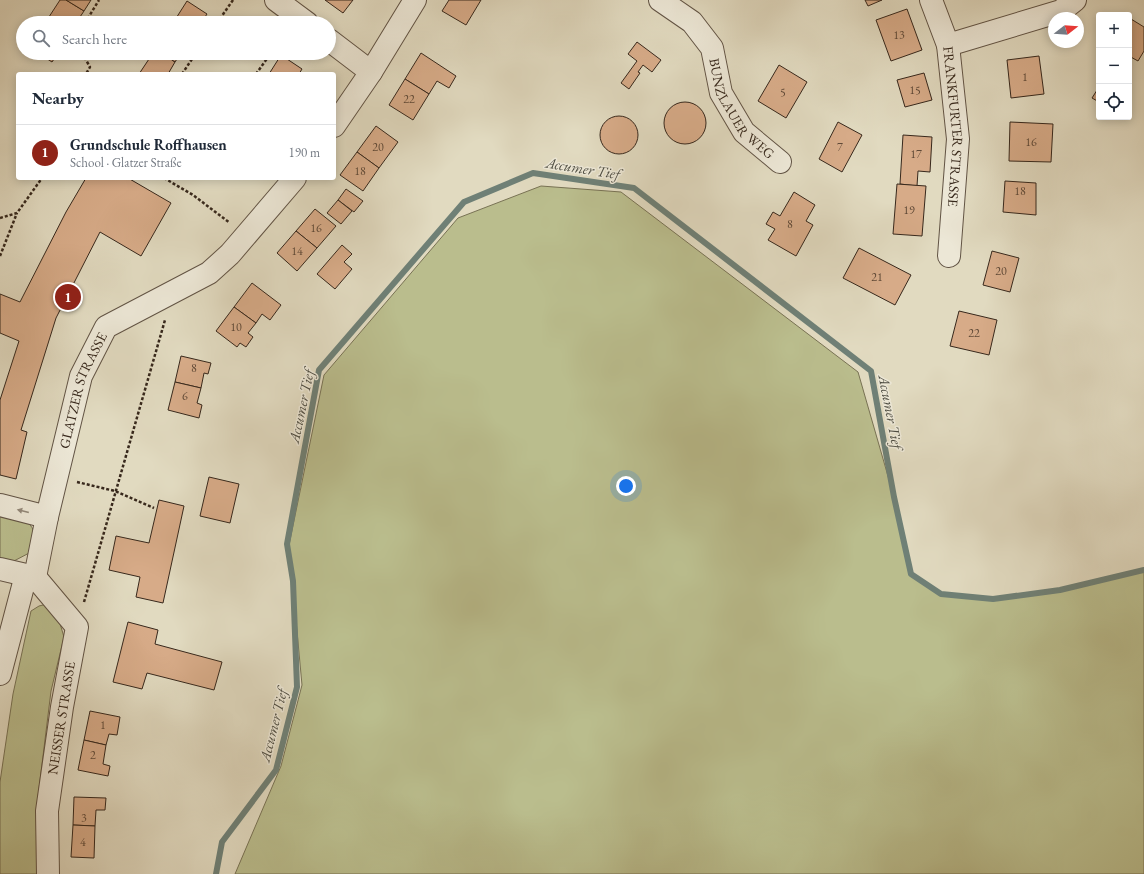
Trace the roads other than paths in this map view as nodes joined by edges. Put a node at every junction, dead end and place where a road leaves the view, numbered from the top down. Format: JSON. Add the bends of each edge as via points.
{"nodes":[{"id":1,"x":276,"y":0,"type":"edge"},
{"id":2,"x":415,"y":0,"type":"edge"},
{"id":3,"x":660,"y":0,"type":"edge"},
{"id":4,"x":931,"y":0,"type":"edge"},
{"id":5,"x":1075,"y":0,"type":"edge"},
{"id":6,"x":297,"y":16,"type":"edge"},
{"id":7,"x":336,"y":45,"type":"edge"},
{"id":8,"x":948,"y":45,"type":"junction"},
{"id":9,"x":371,"y":72,"type":"junction"},
{"id":10,"x":336,"y":123,"type":"edge"},
{"id":11,"x":780,"y":162,"type":"dead end"},
{"id":12,"x":293,"y":180,"type":"edge"},
{"id":13,"x":949,"y":256,"type":"dead end"},
{"id":14,"x":0,"y":505,"type":"edge"},
{"id":15,"x":46,"y":517,"type":"junction"},
{"id":16,"x":0,"y":569,"type":"edge"},
{"id":17,"x":30,"y":576,"type":"junction"},
{"id":18,"x":0,"y":674,"type":"edge"},
{"id":19,"x":48,"y":874,"type":"edge"}],
"edges":[{"from":1,"to":6,"type":"street"},
{"from":2,"to":9,"type":"street"},
{"from":3,"to":11,"type":"street","name":"BUNZLAUER WEG","via":[[692,22],[712,48],[721,93],[740,126]]},
{"from":4,"to":8,"type":"street","name":"FRANKFURTER STRASSE"},
{"from":5,"to":8,"type":"street","via":[[1062,11]]},
{"from":7,"to":9,"type":"street"},
{"from":8,"to":13,"type":"street","name":"FRANKFURTER STRASSE","via":[[958,139]]},
{"from":9,"to":10,"type":"street"},
{"from":12,"to":15,"type":"street","name":"GLATZER STRASSE","via":[[230,254],[209,273],[106,327],[81,376]]},
{"from":15,"to":14,"type":"street","one_way":true},
{"from":15,"to":17,"type":"street","name":"GLATZER STRASSE"},
{"from":16,"to":17,"type":"street"},
{"from":17,"to":18,"type":"street","name":"GLATZER STRASSE"},
{"from":17,"to":19,"type":"street","name":"NEISSER STRASSE","via":[[77,627],[46,812]]}]}
